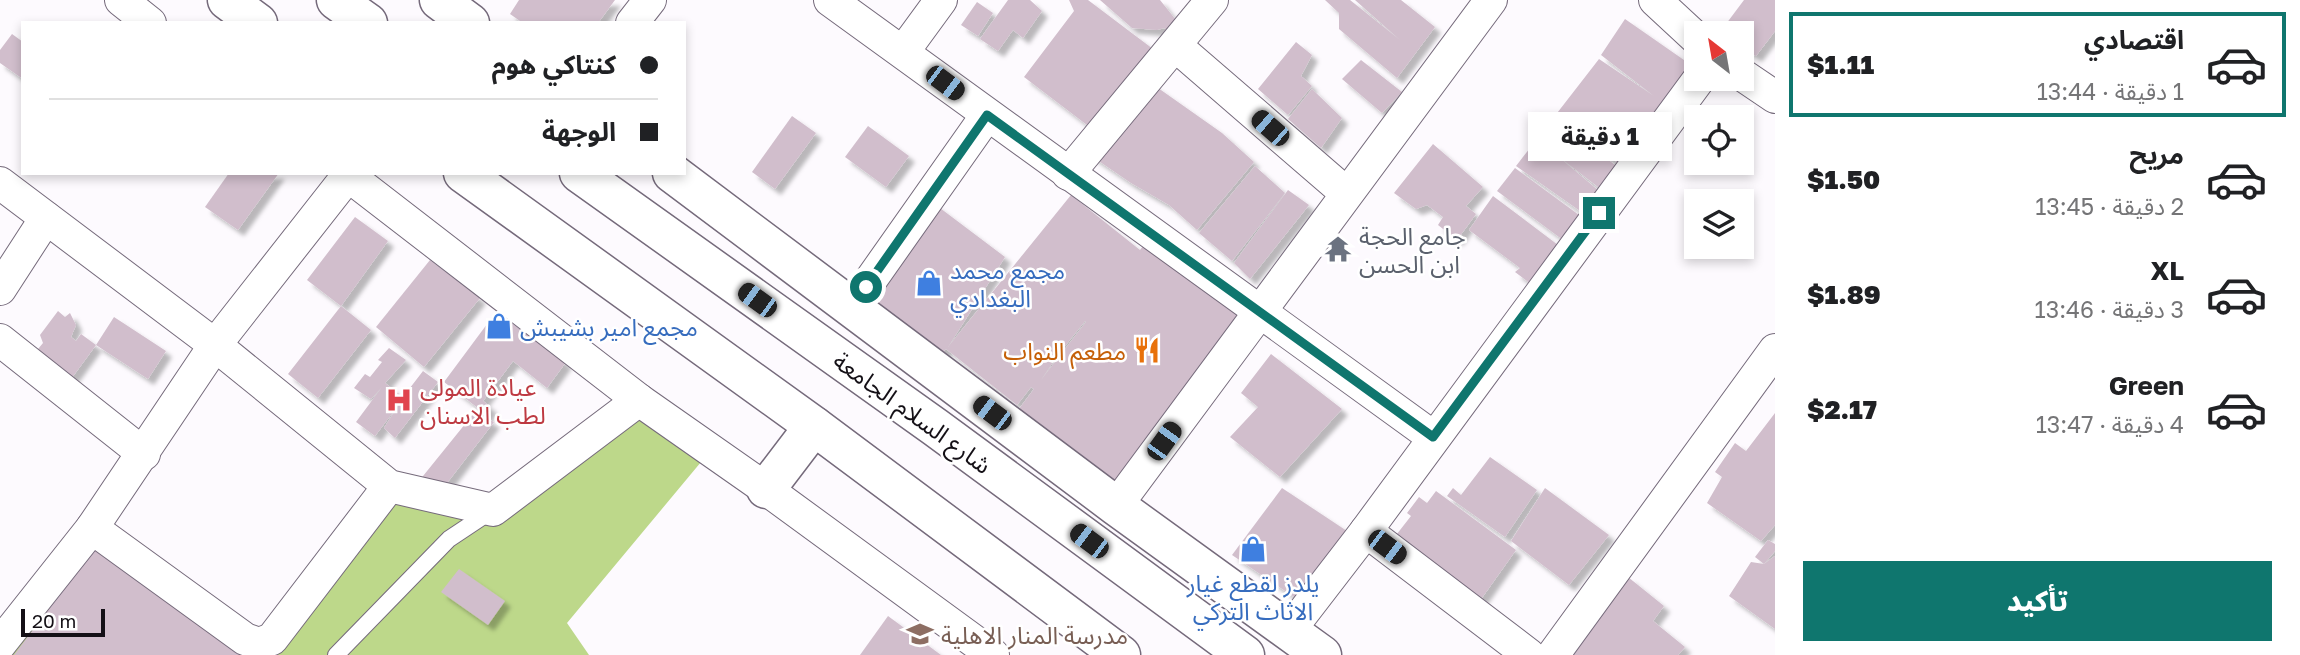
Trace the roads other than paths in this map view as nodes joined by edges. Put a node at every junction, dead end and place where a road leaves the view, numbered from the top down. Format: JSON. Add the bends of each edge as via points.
{"nodes":[{"id":1,"x":121,"y":0,"type":"edge"},
{"id":2,"x":227,"y":0,"type":"edge"},
{"id":3,"x":336,"y":0,"type":"edge"},
{"id":4,"x":439,"y":0,"type":"edge"},
{"id":5,"x":650,"y":0,"type":"edge"},
{"id":6,"x":830,"y":0,"type":"edge"},
{"id":7,"x":941,"y":0,"type":"edge"},
{"id":8,"x":1212,"y":0,"type":"edge"},
{"id":9,"x":1491,"y":0,"type":"edge"},
{"id":10,"x":1655,"y":0,"type":"edge"},
{"id":11,"x":147,"y":21,"type":"edge"},
{"id":12,"x":255,"y":21,"type":"edge"},
{"id":13,"x":365,"y":21,"type":"edge"},
{"id":14,"x":467,"y":21,"type":"edge"},
{"id":15,"x":634,"y":21,"type":"edge"},
{"id":16,"x":1684,"y":27,"type":"edge"},
{"id":17,"x":1176,"y":46,"type":"junction"},
{"id":18,"x":902,"y":52,"type":"junction"},
{"id":19,"x":1754,"y":83,"type":"edge"},
{"id":20,"x":1690,"y":91,"type":"edge"},
{"id":21,"x":1775,"y":97,"type":"edge"},
{"id":22,"x":987,"y":115,"type":"junction"},
{"id":23,"x":1068,"y":174,"type":"junction"},
{"id":24,"x":346,"y":175,"type":"edge"},
{"id":25,"x":348,"y":175,"type":"edge"},
{"id":26,"x":466,"y":175,"type":"edge"},
{"id":27,"x":582,"y":175,"type":"edge"},
{"id":28,"x":675,"y":175,"type":"edge"},
{"id":29,"x":0,"y":183,"type":"edge"},
{"id":30,"x":1346,"y":193,"type":"junction"},
{"id":31,"x":46,"y":218,"type":"junction"},
{"id":32,"x":0,"y":289,"type":"edge"},
{"id":33,"x":851,"y":308,"type":"junction"},
{"id":34,"x":1259,"y":311,"type":"junction"},
{"id":35,"x":0,"y":340,"type":"edge"},
{"id":36,"x":215,"y":345,"type":"junction"},
{"id":37,"x":1775,"y":350,"type":"edge"},
{"id":38,"x":962,"y":390,"type":"junction"},
{"id":39,"x":639,"y":400,"type":"junction"},
{"id":40,"x":814,"y":426,"type":"junction"},
{"id":41,"x":935,"y":427,"type":"junction"},
{"id":42,"x":1433,"y":437,"type":"junction"},
{"id":43,"x":144,"y":454,"type":"junction"},
{"id":44,"x":389,"y":486,"type":"junction"},
{"id":45,"x":766,"y":489,"type":"junction"},
{"id":46,"x":1116,"y":506,"type":"junction"},
{"id":47,"x":493,"y":510,"type":"junction"},
{"id":48,"x":92,"y":528,"type":"junction"},
{"id":49,"x":1366,"y":531,"type":"junction"},
{"id":50,"x":1289,"y":631,"type":"junction"},
{"id":51,"x":0,"y":644,"type":"edge"},
{"id":52,"x":336,"y":655,"type":"edge"},
{"id":53,"x":993,"y":655,"type":"edge"},
{"id":54,"x":1121,"y":655,"type":"edge"},
{"id":55,"x":1245,"y":655,"type":"edge"},
{"id":56,"x":1322,"y":655,"type":"edge"},
{"id":57,"x":1530,"y":655,"type":"edge"},
{"id":58,"x":1553,"y":655,"type":"edge"}],
"edges":[{"from":1,"to":11,"type":"street"},
{"from":2,"to":12,"type":"main road"},
{"from":3,"to":13,"type":"main road"},
{"from":4,"to":14,"type":"main road"},
{"from":5,"to":15,"type":"street"},
{"from":6,"to":18,"type":"street"},
{"from":7,"to":18,"type":"street"},
{"from":8,"to":17,"type":"street"},
{"from":9,"to":30,"type":"street"},
{"from":10,"to":16,"type":"street"},
{"from":17,"to":23,"type":"street"},
{"from":17,"to":30,"type":"street"},
{"from":18,"to":22,"type":"street"},
{"from":19,"to":21,"type":"street"},
{"from":20,"to":42,"type":"street"},
{"from":22,"to":23,"type":"street"},
{"from":22,"to":33,"type":"street"},
{"from":23,"to":34,"type":"street"},
{"from":24,"to":36,"type":"street"},
{"from":25,"to":39,"type":"street"},
{"from":26,"to":40,"type":"main road"},
{"from":27,"to":41,"type":"main road","name":"شارع السلام الجامعة"},
{"from":28,"to":33,"type":"main road"},
{"from":29,"to":31,"type":"street"},
{"from":30,"to":34,"type":"street"},
{"from":31,"to":32,"type":"street"},
{"from":31,"to":36,"type":"street"},
{"from":33,"to":38,"type":"main road"},
{"from":34,"to":42,"type":"street"},
{"from":34,"to":46,"type":"street"},
{"from":35,"to":43,"type":"street"},
{"from":36,"to":43,"type":"street"},
{"from":36,"to":44,"type":"street"},
{"from":37,"to":58,"type":"street"},
{"from":38,"to":41,"type":"main road"},
{"from":38,"to":46,"type":"main road"},
{"from":39,"to":45,"type":"street"},
{"from":39,"to":47,"type":"street"},
{"from":40,"to":45,"type":"main road"},
{"from":40,"to":54,"type":"main road"},
{"from":41,"to":55,"type":"main road","name":"شارع السلام الجامعة"},
{"from":42,"to":49,"type":"street"},
{"from":43,"to":48,"type":"street"},
{"from":44,"to":47,"type":"street"},
{"from":44,"to":48,"type":"street","via":[[272,639],[259,644],[245,639]]},
{"from":45,"to":53,"type":"street"},
{"from":46,"to":50,"type":"main road"},
{"from":47,"to":52,"type":"lane","via":[[449,539]]},
{"from":48,"to":51,"type":"street"},
{"from":49,"to":50,"type":"street"},
{"from":49,"to":57,"type":"street"},
{"from":50,"to":56,"type":"main road"}]}
